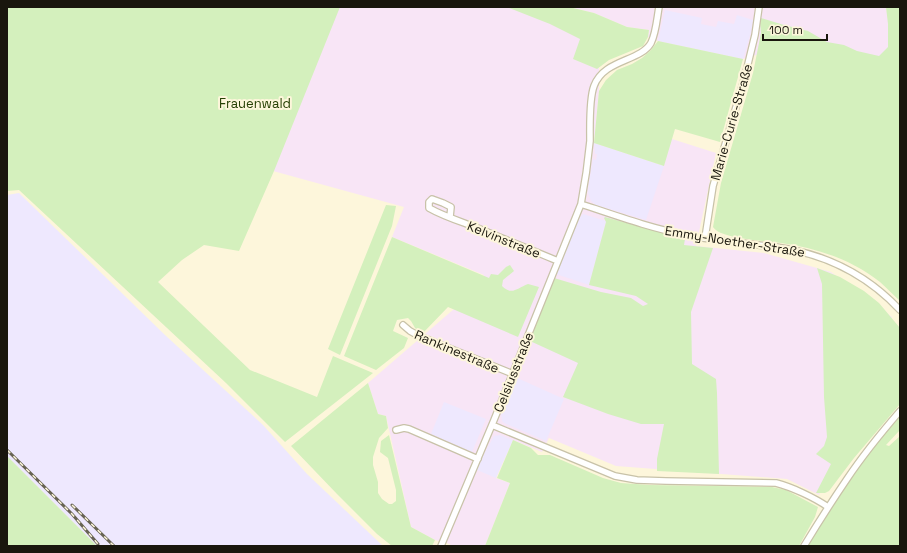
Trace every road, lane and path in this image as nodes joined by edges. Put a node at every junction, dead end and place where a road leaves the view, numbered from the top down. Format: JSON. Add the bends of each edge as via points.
{"nodes":[{"id":1,"x":659,"y":7,"type":"edge"},
{"id":2,"x":759,"y":7,"type":"edge"},
{"id":3,"x":581,"y":204,"type":"junction"},
{"id":4,"x":450,"y":217,"type":"dead end"},
{"id":5,"x":705,"y":238,"type":"junction"},
{"id":6,"x":558,"y":261,"type":"junction"},
{"id":7,"x":900,"y":310,"type":"edge"},
{"id":8,"x":403,"y":325,"type":"dead end"},
{"id":9,"x":512,"y":374,"type":"junction"},
{"id":10,"x":900,"y":411,"type":"edge"},
{"id":11,"x":492,"y":425,"type":"junction"},
{"id":12,"x":396,"y":430,"type":"dead end"},
{"id":13,"x":478,"y":459,"type":"junction"},
{"id":14,"x":828,"y":507,"type":"junction"},
{"id":15,"x":441,"y":546,"type":"edge"},
{"id":16,"x":804,"y":546,"type":"edge"}],
"edges":[{"from":1,"to":3,"type":"street","name":"Celsiusstraße","via":[[650,44],[644,51],[613,66],[594,85],[588,166]]},
{"from":2,"to":5,"type":"street","name":"Marie-Curie-Straße","via":[[750,56],[713,186]]},
{"from":3,"to":5,"type":"street","name":"Emmy-Noether-Straße","via":[[646,225]]},
{"from":3,"to":6,"type":"street","name":"Celsiusstraße"},
{"from":4,"to":6,"type":"street","name":"Kelvinstraße"},
{"from":5,"to":7,"type":"street","name":"Emmy-Noether-Straße","via":[[787,248],[814,255],[862,278]]},
{"from":6,"to":9,"type":"street","name":"Celsiusstraße"},
{"from":8,"to":9,"type":"street","name":"Rankinestraße","via":[[419,336]]},
{"from":9,"to":11,"type":"street","name":"Celsiusstraße"},
{"from":10,"to":14,"type":"street"},
{"from":11,"to":13,"type":"street"},
{"from":11,"to":14,"type":"street","name":"Celsiusstraße","via":[[615,476],[638,480],[776,483],[786,485]]},
{"from":12,"to":13,"type":"street","via":[[409,429]]},
{"from":13,"to":15,"type":"street"},
{"from":14,"to":16,"type":"street"}]}
